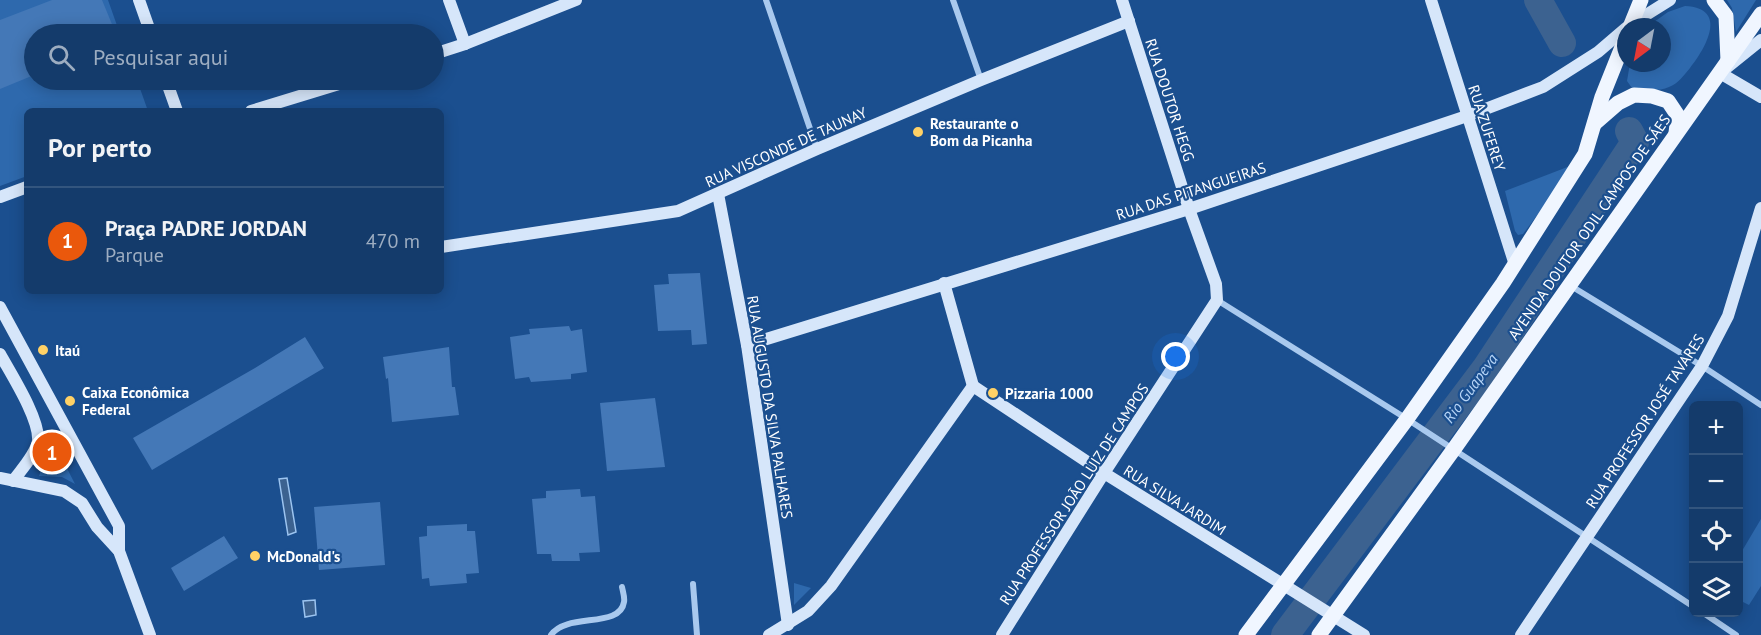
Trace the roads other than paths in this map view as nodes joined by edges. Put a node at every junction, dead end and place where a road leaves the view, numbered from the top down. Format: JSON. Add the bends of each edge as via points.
{"nodes":[{"id":1,"x":139,"y":0,"type":"edge"},
{"id":2,"x":449,"y":0,"type":"edge"},
{"id":3,"x":576,"y":0,"type":"edge"},
{"id":4,"x":766,"y":0,"type":"edge"},
{"id":5,"x":953,"y":0,"type":"edge"},
{"id":6,"x":1122,"y":0,"type":"edge"},
{"id":7,"x":1431,"y":0,"type":"edge"},
{"id":8,"x":1641,"y":0,"type":"edge"},
{"id":9,"x":1670,"y":0,"type":"edge"},
{"id":10,"x":1714,"y":0,"type":"edge"},
{"id":11,"x":1761,"y":14,"type":"edge"},
{"id":12,"x":1633,"y":18,"type":"edge"},
{"id":13,"x":1644,"y":18,"type":"edge"},
{"id":14,"x":1129,"y":21,"type":"junction"},
{"id":15,"x":147,"y":24,"type":"edge"},
{"id":16,"x":1617,"y":37,"type":"edge"},
{"id":17,"x":1761,"y":40,"type":"edge"},
{"id":18,"x":465,"y":44,"type":"junction"},
{"id":19,"x":444,"y":51,"type":"edge"},
{"id":20,"x":1617,"y":58,"type":"edge"},
{"id":21,"x":1724,"y":67,"type":"junction"},
{"id":22,"x":981,"y":80,"type":"junction"},
{"id":23,"x":170,"y":90,"type":"edge"},
{"id":24,"x":319,"y":90,"type":"edge"},
{"id":25,"x":1761,"y":97,"type":"edge"},
{"id":26,"x":176,"y":108,"type":"edge"},
{"id":27,"x":261,"y":108,"type":"edge"},
{"id":28,"x":1467,"y":116,"type":"junction"},
{"id":29,"x":1595,"y":123,"type":"junction"},
{"id":30,"x":1675,"y":136,"type":"junction"},
{"id":31,"x":817,"y":149,"type":"junction"},
{"id":32,"x":24,"y":188,"type":"edge"},
{"id":33,"x":718,"y":194,"type":"junction"},
{"id":34,"x":0,"y":197,"type":"edge"},
{"id":35,"x":1761,"y":208,"type":"edge"},
{"id":36,"x":1189,"y":209,"type":"junction"},
{"id":37,"x":444,"y":247,"type":"edge"},
{"id":38,"x":1515,"y":265,"type":"junction"},
{"id":39,"x":945,"y":283,"type":"junction"},
{"id":40,"x":1570,"y":285,"type":"junction"},
{"id":41,"x":1218,"y":300,"type":"junction"},
{"id":42,"x":0,"y":307,"type":"edge"},
{"id":43,"x":747,"y":345,"type":"junction"},
{"id":44,"x":0,"y":354,"type":"edge"},
{"id":45,"x":1702,"y":366,"type":"junction"},
{"id":46,"x":973,"y":386,"type":"junction"},
{"id":47,"x":1761,"y":405,"type":"edge"},
{"id":48,"x":1412,"y":422,"type":"junction"},
{"id":49,"x":1450,"y":446,"type":"junction"},
{"id":50,"x":1104,"y":473,"type":"junction"},
{"id":51,"x":6,"y":480,"type":"edge"},
{"id":52,"x":1587,"y":537,"type":"junction"},
{"id":53,"x":119,"y":551,"type":"junction"},
{"id":54,"x":693,"y":584,"type":"dead end"},
{"id":55,"x":1282,"y":584,"type":"junction"},
{"id":56,"x":622,"y":587,"type":"dead end"},
{"id":57,"x":1689,"y":604,"type":"edge"},
{"id":58,"x":1327,"y":611,"type":"junction"},
{"id":59,"x":1709,"y":617,"type":"edge"},
{"id":60,"x":788,"y":625,"type":"junction"},
{"id":61,"x":150,"y":635,"type":"edge"},
{"id":62,"x":550,"y":635,"type":"edge"},
{"id":63,"x":698,"y":635,"type":"edge"},
{"id":64,"x":769,"y":635,"type":"edge"},
{"id":65,"x":1002,"y":635,"type":"edge"},
{"id":66,"x":1246,"y":635,"type":"edge"},
{"id":67,"x":1319,"y":635,"type":"edge"},
{"id":68,"x":1364,"y":635,"type":"edge"},
{"id":69,"x":1521,"y":635,"type":"edge"},
{"id":70,"x":1736,"y":635,"type":"edge"}],
"edges":[{"from":1,"to":15,"type":"street"},
{"from":2,"to":18,"type":"street"},
{"from":3,"to":18,"type":"street"},
{"from":4,"to":31,"type":"street"},
{"from":5,"to":22,"type":"street"},
{"from":6,"to":14,"type":"street","name":"RUA DOUTOR HEGG"},
{"from":7,"to":28,"type":"street","name":"RUA ZUFEREY"},
{"from":8,"to":12,"type":"main road"},
{"from":9,"to":13,"type":"street","name":"RUA DAS PITANGUEIRAS"},
{"from":10,"to":21,"type":"main road","via":[[1726,16]]},
{"from":11,"to":21,"type":"main road","name":"AVENIDA DOUTOR ODIL CAMPOS DE SÁES"},
{"from":14,"to":22,"type":"street","name":"RUA VISCONDE DE TAUNAY"},
{"from":14,"to":36,"type":"street","name":"RUA DOUTOR HEGG"},
{"from":16,"to":28,"type":"street","name":"RUA DAS PITANGUEIRAS","via":[[1552,82]]},
{"from":17,"to":21,"type":"street"},
{"from":18,"to":19,"type":"street"},
{"from":20,"to":29,"type":"main road"},
{"from":21,"to":25,"type":"street"},
{"from":21,"to":30,"type":"main road","name":"AVENIDA DOUTOR ODIL CAMPOS DE SÁES"},
{"from":22,"to":31,"type":"street","name":"RUA VISCONDE DE TAUNAY"},
{"from":23,"to":26,"type":"street"},
{"from":24,"to":27,"type":"street"},
{"from":28,"to":36,"type":"street","name":"RUA DAS PITANGUEIRAS"},
{"from":28,"to":38,"type":"street","name":"RUA ZUFEREY"},
{"from":29,"to":30,"type":"main road","via":[[1634,94],[1652,96],[1668,101],[1678,116]]},
{"from":29,"to":38,"type":"main road","via":[[1586,154]]},
{"from":30,"to":40,"type":"main road","name":"AVENIDA DOUTOR ODIL CAMPOS DE SÁES"},
{"from":31,"to":33,"type":"street","name":"RUA VISCONDE DE TAUNAY"},
{"from":32,"to":34,"type":"street"},
{"from":33,"to":37,"type":"street","name":"RUA VISCONDE DE TAUNAY","via":[[660,215]]},
{"from":33,"to":43,"type":"street","name":"RUA AUGUSTO DA SILVA PALHARES"},
{"from":35,"to":45,"type":"street","name":"RUA PROFESSOR JOSÉ TAVARES","via":[[1728,316]]},
{"from":36,"to":39,"type":"street","name":"RUA DAS PITANGUEIRAS"},
{"from":36,"to":41,"type":"street"},
{"from":38,"to":48,"type":"main road"},
{"from":39,"to":43,"type":"street","name":"RUA DAS PITANGUEIRAS"},
{"from":39,"to":46,"type":"street"},
{"from":40,"to":45,"type":"street"},
{"from":40,"to":49,"type":"main road","name":"AVENIDA DOUTOR ODIL CAMPOS DE SÁES"},
{"from":41,"to":48,"type":"street"},
{"from":41,"to":50,"type":"street","name":"RUA PROFESSOR JOÃO LUIZ DE CAMPOS"},
{"from":42,"to":53,"type":"street","via":[[119,526]]},
{"from":43,"to":60,"type":"street","name":"RUA AUGUSTO DA SILVA PALHARES"},
{"from":44,"to":51,"type":"street","via":[[37,426],[38,442],[29,459]]},
{"from":45,"to":47,"type":"street"},
{"from":45,"to":52,"type":"street","name":"RUA PROFESSOR JOSÉ TAVARES"},
{"from":46,"to":50,"type":"street","name":"RUA SILVA JARDIM"},
{"from":46,"to":60,"type":"street","via":[[831,586],[808,611]]},
{"from":48,"to":49,"type":"street"},
{"from":48,"to":55,"type":"main road"},
{"from":49,"to":52,"type":"street"},
{"from":49,"to":58,"type":"main road","name":"AVENIDA DOUTOR ODIL CAMPOS DE SÁES"},
{"from":50,"to":55,"type":"street","name":"RUA SILVA JARDIM"},
{"from":50,"to":65,"type":"street","name":"RUA PROFESSOR JOÃO LUIZ DE CAMPOS"},
{"from":51,"to":53,"type":"street","via":[[64,491],[82,503]]},
{"from":52,"to":57,"type":"street"},
{"from":52,"to":69,"type":"street","name":"RUA PROFESSOR JOSÉ TAVARES"},
{"from":53,"to":61,"type":"street"},
{"from":54,"to":63,"type":"street"},
{"from":55,"to":58,"type":"street","name":"RUA SILVA JARDIM"},
{"from":55,"to":66,"type":"main road"},
{"from":56,"to":62,"type":"street","via":[[624,602],[620,611],[562,624]]},
{"from":58,"to":67,"type":"main road","name":"AVENIDA DOUTOR ODIL CAMPOS DE SÁES"},
{"from":58,"to":68,"type":"street","name":"RUA SILVA JARDIM"},
{"from":59,"to":70,"type":"street"},
{"from":60,"to":64,"type":"street"}]}
